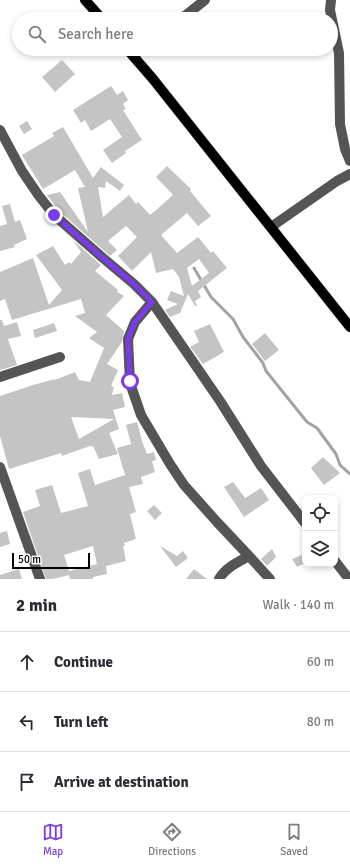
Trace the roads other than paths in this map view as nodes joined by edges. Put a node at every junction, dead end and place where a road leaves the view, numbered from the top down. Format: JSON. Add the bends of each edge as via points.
{"nodes":[{"id":1,"x":86,"y":0,"type":"edge"},
{"id":2,"x":205,"y":0,"type":"edge"},
{"id":3,"x":331,"y":0,"type":"edge"},
{"id":4,"x":96,"y":12,"type":"edge"},
{"id":5,"x":190,"y":12,"type":"edge"},
{"id":6,"x":330,"y":12,"type":"edge"},
{"id":7,"x":338,"y":53,"type":"edge"},
{"id":8,"x":133,"y":56,"type":"edge"},
{"id":9,"x":0,"y":131,"type":"edge"},
{"id":10,"x":350,"y":161,"type":"edge"},
{"id":11,"x":350,"y":174,"type":"edge"},
{"id":12,"x":271,"y":227,"type":"junction"},
{"id":13,"x":152,"y":302,"type":"junction"},
{"id":14,"x":350,"y":327,"type":"edge"},
{"id":15,"x":60,"y":357,"type":"dead end"},
{"id":16,"x":0,"y":377,"type":"edge"},
{"id":17,"x":0,"y":468,"type":"edge"},
{"id":18,"x":302,"y":519,"type":"edge"},
{"id":19,"x":249,"y":556,"type":"junction"},
{"id":20,"x":338,"y":565,"type":"edge"},
{"id":21,"x":40,"y":579,"type":"edge"},
{"id":22,"x":219,"y":579,"type":"edge"},
{"id":23,"x":270,"y":579,"type":"edge"},
{"id":24,"x":349,"y":579,"type":"edge"}],
"edges":[{"from":1,"to":4,"type":"main road"},
{"from":2,"to":5,"type":"street"},
{"from":3,"to":6,"type":"street"},
{"from":7,"to":10,"type":"street","via":[[340,124]]},
{"from":8,"to":12,"type":"main road"},
{"from":9,"to":13,"type":"street","via":[[22,171],[54,215]]},
{"from":11,"to":12,"type":"street"},
{"from":12,"to":14,"type":"main road"},
{"from":13,"to":18,"type":"street","via":[[261,466]]},
{"from":13,"to":19,"type":"street","via":[[135,322],[128,339],[130,384],[141,415],[184,485]]},
{"from":15,"to":16,"type":"street"},
{"from":17,"to":21,"type":"street"},
{"from":19,"to":22,"type":"street","via":[[235,564]]},
{"from":19,"to":23,"type":"street"},
{"from":20,"to":24,"type":"street"}]}
